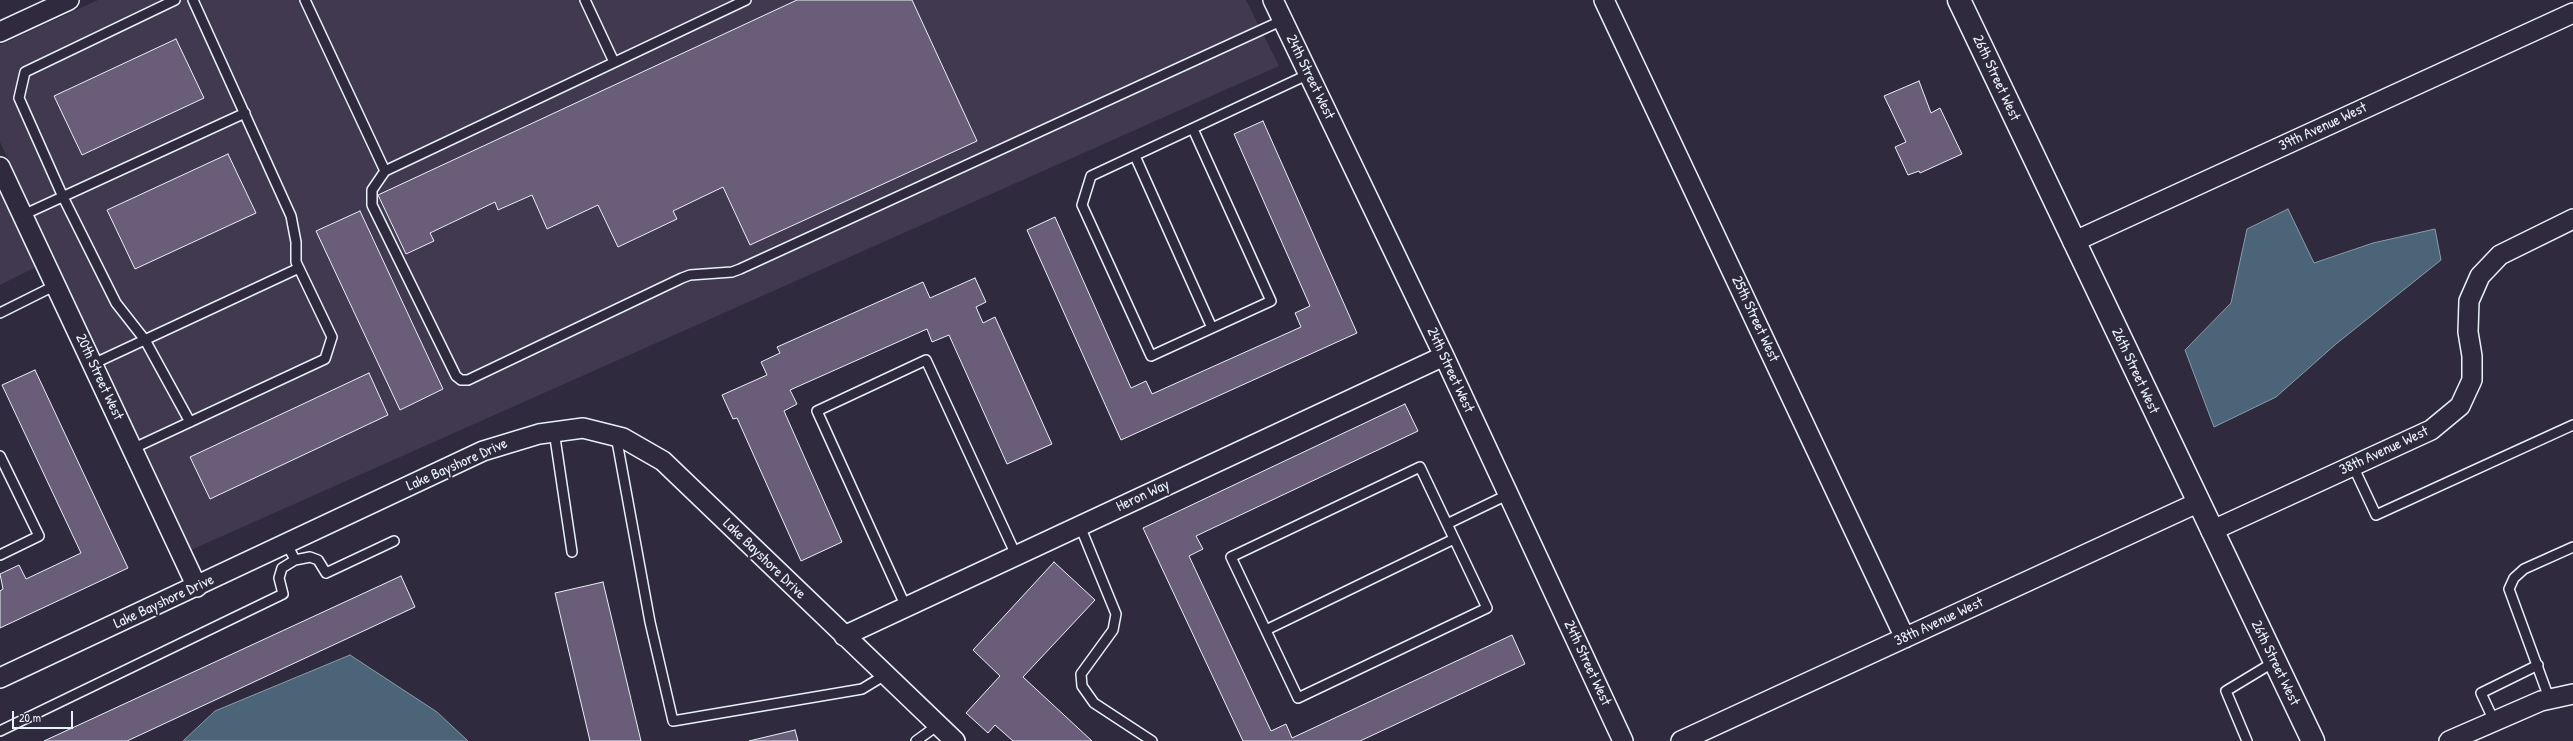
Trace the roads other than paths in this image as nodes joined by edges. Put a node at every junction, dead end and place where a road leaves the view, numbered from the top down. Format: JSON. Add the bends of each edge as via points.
{"nodes":[{"id":1,"x":69,"y":0,"type":"edge"},
{"id":2,"x":175,"y":0,"type":"edge"},
{"id":3,"x":193,"y":0,"type":"edge"},
{"id":4,"x":305,"y":0,"type":"edge"},
{"id":5,"x":585,"y":0,"type":"edge"},
{"id":6,"x":746,"y":0,"type":"edge"},
{"id":7,"x":1273,"y":0,"type":"edge"},
{"id":8,"x":1604,"y":0,"type":"edge"},
{"id":9,"x":1959,"y":0,"type":"edge"},
{"id":10,"x":2573,"y":13,"type":"edge"},
{"id":11,"x":1283,"y":20,"type":"junction"},
{"id":12,"x":0,"y":32,"type":"edge"},
{"id":13,"x":614,"y":62,"type":"junction"},
{"id":14,"x":1309,"y":74,"type":"junction"},
{"id":15,"x":244,"y":113,"type":"junction"},
{"id":16,"x":1193,"y":130,"type":"junction"},
{"id":17,"x":1135,"y":156,"type":"junction"},
{"id":18,"x":0,"y":167,"type":"edge"},
{"id":19,"x":385,"y":171,"type":"junction"},
{"id":20,"x":63,"y":197,"type":"junction"},
{"id":21,"x":23,"y":215,"type":"junction"},
{"id":22,"x":2573,"y":219,"type":"edge"},
{"id":23,"x":2073,"y":242,"type":"junction"},
{"id":24,"x":299,"y":268,"type":"junction"},
{"id":25,"x":56,"y":286,"type":"junction"},
{"id":26,"x":0,"y":313,"type":"edge"},
{"id":27,"x":1212,"y":328,"type":"junction"},
{"id":28,"x":145,"y":340,"type":"junction"},
{"id":29,"x":1444,"y":356,"type":"junction"},
{"id":30,"x":93,"y":364,"type":"junction"},
{"id":31,"x":190,"y":422,"type":"junction"},
{"id":32,"x":2572,"y":429,"type":"edge"},
{"id":33,"x":554,"y":431,"type":"junction"},
{"id":34,"x":616,"y":436,"type":"junction"},
{"id":35,"x":132,"y":449,"type":"junction"},
{"id":36,"x":0,"y":456,"type":"edge"},
{"id":37,"x":2353,"y":466,"type":"junction"},
{"id":38,"x":1508,"y":495,"type":"junction"},
{"id":39,"x":2197,"y":503,"type":"junction"},
{"id":40,"x":1447,"y":524,"type":"junction"},
{"id":41,"x":1080,"y":526,"type":"junction"},
{"id":42,"x":2211,"y":531,"type":"junction"},
{"id":43,"x":1454,"y":539,"type":"junction"},
{"id":44,"x":394,"y":541,"type":"dead end"},
{"id":45,"x":2573,"y":547,"type":"edge"},
{"id":46,"x":291,"y":552,"type":"junction"},
{"id":47,"x":572,"y":552,"type":"dead end"},
{"id":48,"x":0,"y":555,"type":"edge"},
{"id":49,"x":1016,"y":556,"type":"junction"},
{"id":50,"x":197,"y":587,"type":"junction"},
{"id":51,"x":906,"y":607,"type":"junction"},
{"id":52,"x":1266,"y":630,"type":"junction"},
{"id":53,"x":844,"y":636,"type":"junction"},
{"id":54,"x":1905,"y":638,"type":"junction"},
{"id":55,"x":2274,"y":662,"type":"junction"},
{"id":56,"x":2538,"y":665,"type":"junction"},
{"id":57,"x":885,"y":675,"type":"junction"},
{"id":58,"x":0,"y":678,"type":"edge"},
{"id":59,"x":2573,"y":694,"type":"edge"},
{"id":60,"x":2549,"y":698,"type":"junction"},
{"id":61,"x":2494,"y":721,"type":"junction"},
{"id":62,"x":938,"y":725,"type":"junction"},
{"id":63,"x":0,"y":731,"type":"edge"},
{"id":64,"x":916,"y":741,"type":"edge"},
{"id":65,"x":955,"y":741,"type":"edge"},
{"id":66,"x":1152,"y":741,"type":"edge"},
{"id":67,"x":1623,"y":741,"type":"edge"},
{"id":68,"x":1681,"y":741,"type":"edge"},
{"id":69,"x":2247,"y":741,"type":"edge"},
{"id":70,"x":2313,"y":741,"type":"edge"},
{"id":71,"x":2450,"y":741,"type":"edge"}],
"edges":[{"from":1,"to":12,"type":"street"},
{"from":2,"to":20,"type":"lane","via":[[25,72],[19,98]]},
{"from":3,"to":15,"type":"lane"},
{"from":4,"to":19,"type":"lane"},
{"from":5,"to":13,"type":"lane"},
{"from":6,"to":13,"type":"lane"},
{"from":7,"to":11,"type":"street","name":"24th Street West"},
{"from":8,"to":54,"type":"street","name":"25th Street West"},
{"from":9,"to":23,"type":"street","name":"26th Street West"},
{"from":10,"to":23,"type":"street","name":"39th Avenue West"},
{"from":11,"to":14,"type":"street","name":"24th Street West"},
{"from":11,"to":19,"type":"lane","via":[[740,269],[682,278],[468,380],[461,380],[456,376],[372,205],[372,190]]},
{"from":13,"to":19,"type":"lane"},
{"from":14,"to":16,"type":"lane"},
{"from":14,"to":29,"type":"street","name":"24th Street West"},
{"from":15,"to":20,"type":"lane"},
{"from":15,"to":24,"type":"lane","via":[[292,216],[296,262]]},
{"from":16,"to":17,"type":"lane"},
{"from":16,"to":27,"type":"lane","via":[[1272,301]]},
{"from":17,"to":27,"type":"lane"},
{"from":17,"to":27,"type":"lane","via":[[1091,176],[1082,206],[1151,356]]},
{"from":18,"to":21,"type":"street","name":"20th Street West"},
{"from":20,"to":21,"type":"lane"},
{"from":20,"to":28,"type":"lane","via":[[116,303]]},
{"from":21,"to":25,"type":"street","name":"20th Street West"},
{"from":22,"to":37,"type":"street","name":"38th Avenue West","via":[[2500,255],[2480,276],[2469,301],[2468,332],[2472,380],[2460,406],[2431,430]]},
{"from":23,"to":39,"type":"street","name":"26th Street West"},
{"from":24,"to":28,"type":"lane"},
{"from":24,"to":31,"type":"lane","via":[[332,337],[325,359]]},
{"from":25,"to":26,"type":"lane"},
{"from":25,"to":30,"type":"street","name":"20th Street West"},
{"from":28,"to":30,"type":"lane"},
{"from":28,"to":31,"type":"lane"},
{"from":29,"to":38,"type":"street","name":"24th Street West"},
{"from":29,"to":41,"type":"street","name":"Heron Way"},
{"from":30,"to":35,"type":"street","name":"20th Street West"},
{"from":31,"to":35,"type":"lane"},
{"from":32,"to":37,"type":"lane","via":[[2376,515]]},
{"from":33,"to":34,"type":"street","name":"Lake Bayshore Drive","via":[[583,428]]},
{"from":33,"to":46,"type":"street","name":"Lake Bayshore Drive","via":[[483,450]]},
{"from":33,"to":47,"type":"lane"},
{"from":34,"to":53,"type":"street","name":"Lake Bayshore Drive","via":[[663,461]]},
{"from":34,"to":57,"type":"lane","via":[[650,622],[673,721],[862,689]]},
{"from":35,"to":50,"type":"street","name":"20th Street West"},
{"from":36,"to":48,"type":"lane","via":[[39,536]]},
{"from":37,"to":42,"type":"street","name":"38th Avenue West"},
{"from":38,"to":40,"type":"lane"},
{"from":38,"to":67,"type":"street","name":"24th Street West"},
{"from":39,"to":42,"type":"street","name":"26th Street West"},
{"from":39,"to":54,"type":"street","name":"38th Avenue West"},
{"from":40,"to":43,"type":"lane"},
{"from":40,"to":52,"type":"lane","via":[[1420,467],[1231,558]]},
{"from":41,"to":49,"type":"street","name":"Heron Way"},
{"from":41,"to":66,"type":"lane","via":[[1116,614],[1113,630],[1081,674],[1082,686],[1094,703]]},
{"from":42,"to":55,"type":"street","name":"26th Street West"},
{"from":43,"to":52,"type":"lane"},
{"from":43,"to":52,"type":"lane","via":[[1487,608],[1480,612],[1298,698]]},
{"from":44,"to":46,"type":"lane","via":[[326,573],[318,560]]},
{"from":45,"to":56,"type":"lane","via":[[2524,569],[2514,578],[2509,589]]},
{"from":46,"to":50,"type":"street","name":"Lake Bayshore Drive"},
{"from":46,"to":63,"type":"lane","via":[[279,578],[283,594]]},
{"from":49,"to":51,"type":"street","name":"Heron Way"},
{"from":49,"to":51,"type":"lane","via":[[926,360],[817,411]]},
{"from":50,"to":58,"type":"street","name":"Lake Bayshore Drive"},
{"from":51,"to":53,"type":"street","name":"Heron Way"},
{"from":53,"to":57,"type":"street","name":"Lake Bayshore Drive"},
{"from":54,"to":68,"type":"street","name":"38th Avenue West"},
{"from":55,"to":69,"type":"lane","via":[[2226,691]]},
{"from":55,"to":70,"type":"street","name":"26th Street West"},
{"from":56,"to":60,"type":"lane"},
{"from":56,"to":61,"type":"lane","via":[[2481,692]]},
{"from":57,"to":62,"type":"street","name":"Lake Bayshore Drive"},
{"from":59,"to":60,"type":"street"},
{"from":60,"to":61,"type":"street"},
{"from":61,"to":71,"type":"street"},
{"from":62,"to":64,"type":"lane"},
{"from":62,"to":65,"type":"street","name":"Lake Bayshore Drive"}]}
